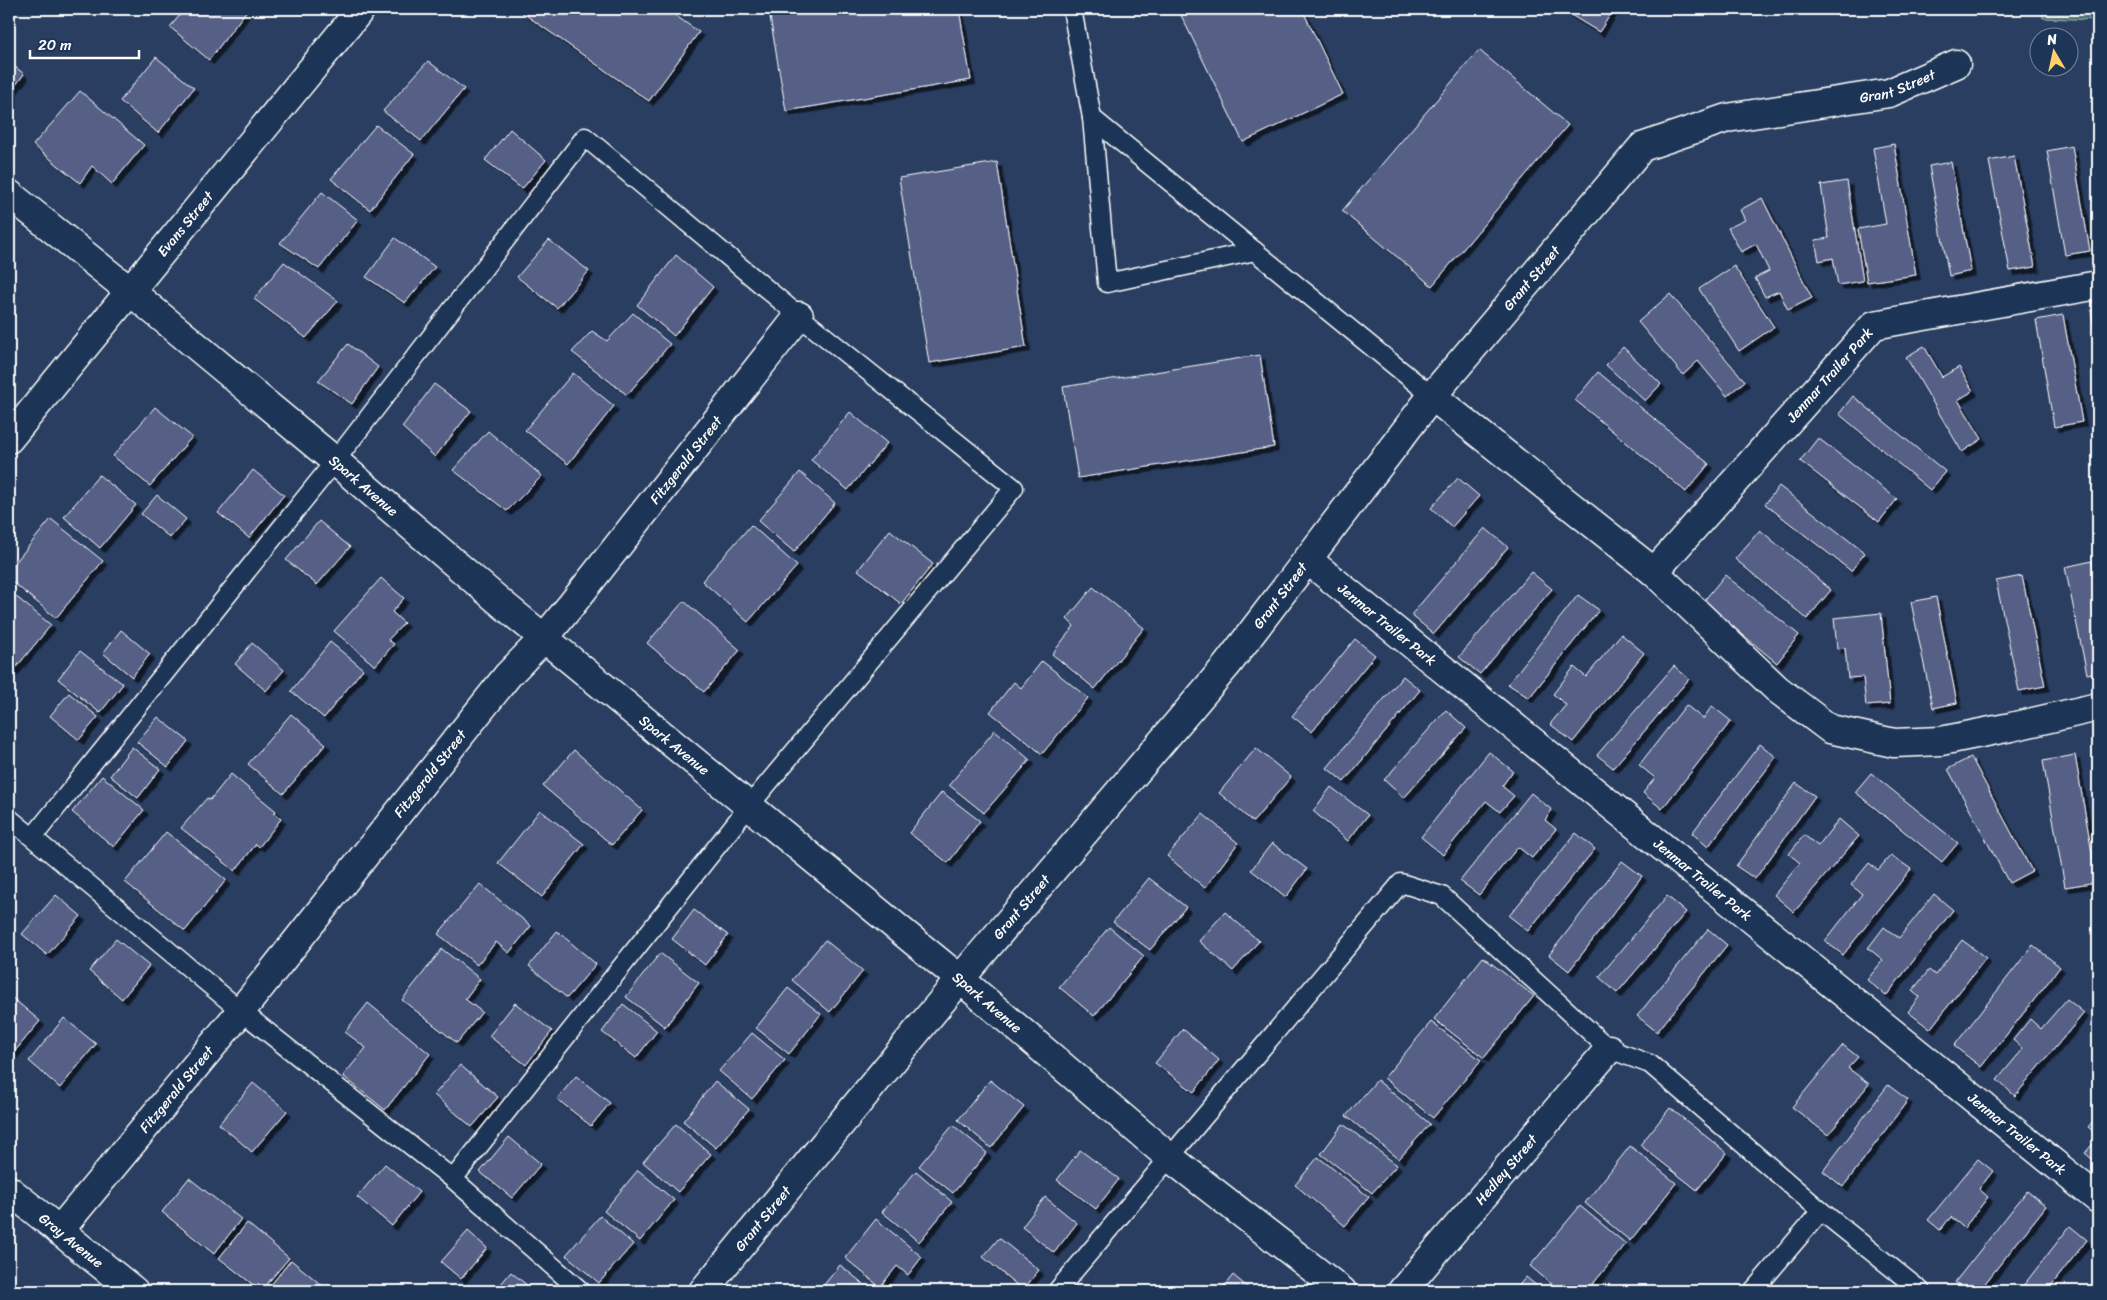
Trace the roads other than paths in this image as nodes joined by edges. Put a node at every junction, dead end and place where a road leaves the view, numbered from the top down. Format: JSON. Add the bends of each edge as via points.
{"nodes":[{"id":1,"x":361,"y":9,"type":"edge"},
{"id":2,"x":1072,"y":9,"type":"edge"},
{"id":3,"x":1956,"y":64,"type":"dead end"},
{"id":4,"x":1092,"y":118,"type":"junction"},
{"id":5,"x":9,"y":194,"type":"edge"},
{"id":6,"x":1255,"y":251,"type":"junction"},
{"id":7,"x":2098,"y":285,"type":"edge"},
{"id":8,"x":130,"y":291,"type":"junction"},
{"id":9,"x":799,"y":316,"type":"junction"},
{"id":10,"x":1432,"y":396,"type":"junction"},
{"id":11,"x":9,"y":439,"type":"edge"},
{"id":12,"x":335,"y":461,"type":"junction"},
{"id":13,"x":1308,"y":560,"type":"junction"},
{"id":14,"x":1654,"y":572,"type":"junction"},
{"id":15,"x":545,"y":637,"type":"junction"},
{"id":16,"x":2098,"y":707,"type":"edge"},
{"id":17,"x":749,"y":806,"type":"junction"},
{"id":18,"x":9,"y":818,"type":"edge"},
{"id":19,"x":33,"y":837,"type":"junction"},
{"id":20,"x":960,"y":979,"type":"junction"},
{"id":21,"x":241,"y":1011,"type":"junction"},
{"id":22,"x":1609,"y":1048,"type":"junction"},
{"id":23,"x":1169,"y":1157,"type":"junction"},
{"id":24,"x":453,"y":1179,"type":"junction"},
{"id":25,"x":9,"y":1190,"type":"edge"},
{"id":26,"x":2098,"y":1199,"type":"edge"},
{"id":27,"x":1821,"y":1211,"type":"junction"},
{"id":28,"x":59,"y":1231,"type":"junction"},
{"id":29,"x":134,"y":1291,"type":"edge"},
{"id":30,"x":581,"y":1291,"type":"edge"},
{"id":31,"x":702,"y":1291,"type":"edge"},
{"id":32,"x":1057,"y":1291,"type":"edge"},
{"id":33,"x":1342,"y":1291,"type":"edge"},
{"id":34,"x":1402,"y":1291,"type":"edge"},
{"id":35,"x":1753,"y":1291,"type":"edge"},
{"id":36,"x":1921,"y":1291,"type":"edge"}],
"edges":[{"from":1,"to":8,"type":"street","name":"Evans Street"},
{"from":2,"to":4,"type":"lane"},
{"from":3,"to":10,"type":"street","name":"Grant Street","via":[[1889,93],[1727,118],[1642,147]]},
{"from":4,"to":6,"type":"lane"},
{"from":4,"to":6,"type":"lane","via":[[1107,284]]},
{"from":5,"to":8,"type":"street","name":"Spark Avenue"},
{"from":6,"to":10,"type":"lane"},
{"from":7,"to":14,"type":"street","name":"Jenmar Trailer Park","via":[[1874,325]]},
{"from":8,"to":11,"type":"street","name":"Evans Street"},
{"from":8,"to":12,"type":"street","name":"Spark Avenue"},
{"from":9,"to":12,"type":"lane","via":[[585,137]]},
{"from":9,"to":15,"type":"street","name":"Fitzgerald Street"},
{"from":9,"to":17,"type":"lane","via":[[1014,488]]},
{"from":10,"to":13,"type":"street","name":"Grant Street"},
{"from":10,"to":14,"type":"street"},
{"from":12,"to":15,"type":"street","name":"Spark Avenue"},
{"from":12,"to":19,"type":"lane"},
{"from":13,"to":20,"type":"street","name":"Grant Street","via":[[1228,665]]},
{"from":13,"to":26,"type":"street","name":"Jenmar Trailer Park"},
{"from":14,"to":16,"type":"street","via":[[1777,689],[1830,729],[1894,743],[1941,741]]},
{"from":15,"to":17,"type":"street","name":"Spark Avenue"},
{"from":15,"to":21,"type":"street","name":"Fitzgerald Street","via":[[508,675]]},
{"from":17,"to":20,"type":"street","name":"Spark Avenue"},
{"from":17,"to":24,"type":"lane"},
{"from":18,"to":19,"type":"lane"},
{"from":19,"to":21,"type":"lane"},
{"from":20,"to":23,"type":"street","name":"Spark Avenue"},
{"from":20,"to":31,"type":"street","name":"Grant Street"},
{"from":21,"to":24,"type":"lane"},
{"from":21,"to":28,"type":"street","name":"Fitzgerald Street"},
{"from":22,"to":23,"type":"lane","via":[[1442,896],[1401,883]]},
{"from":22,"to":27,"type":"lane","via":[[1650,1064]]},
{"from":22,"to":34,"type":"street","name":"Hedley Street"},
{"from":23,"to":32,"type":"lane"},
{"from":23,"to":33,"type":"street","name":"Spark Avenue"},
{"from":24,"to":30,"type":"lane"},
{"from":25,"to":28,"type":"street","name":"Gray Avenue"},
{"from":27,"to":35,"type":"lane"},
{"from":27,"to":36,"type":"lane"},
{"from":28,"to":29,"type":"street","name":"Gray Avenue"}]}
